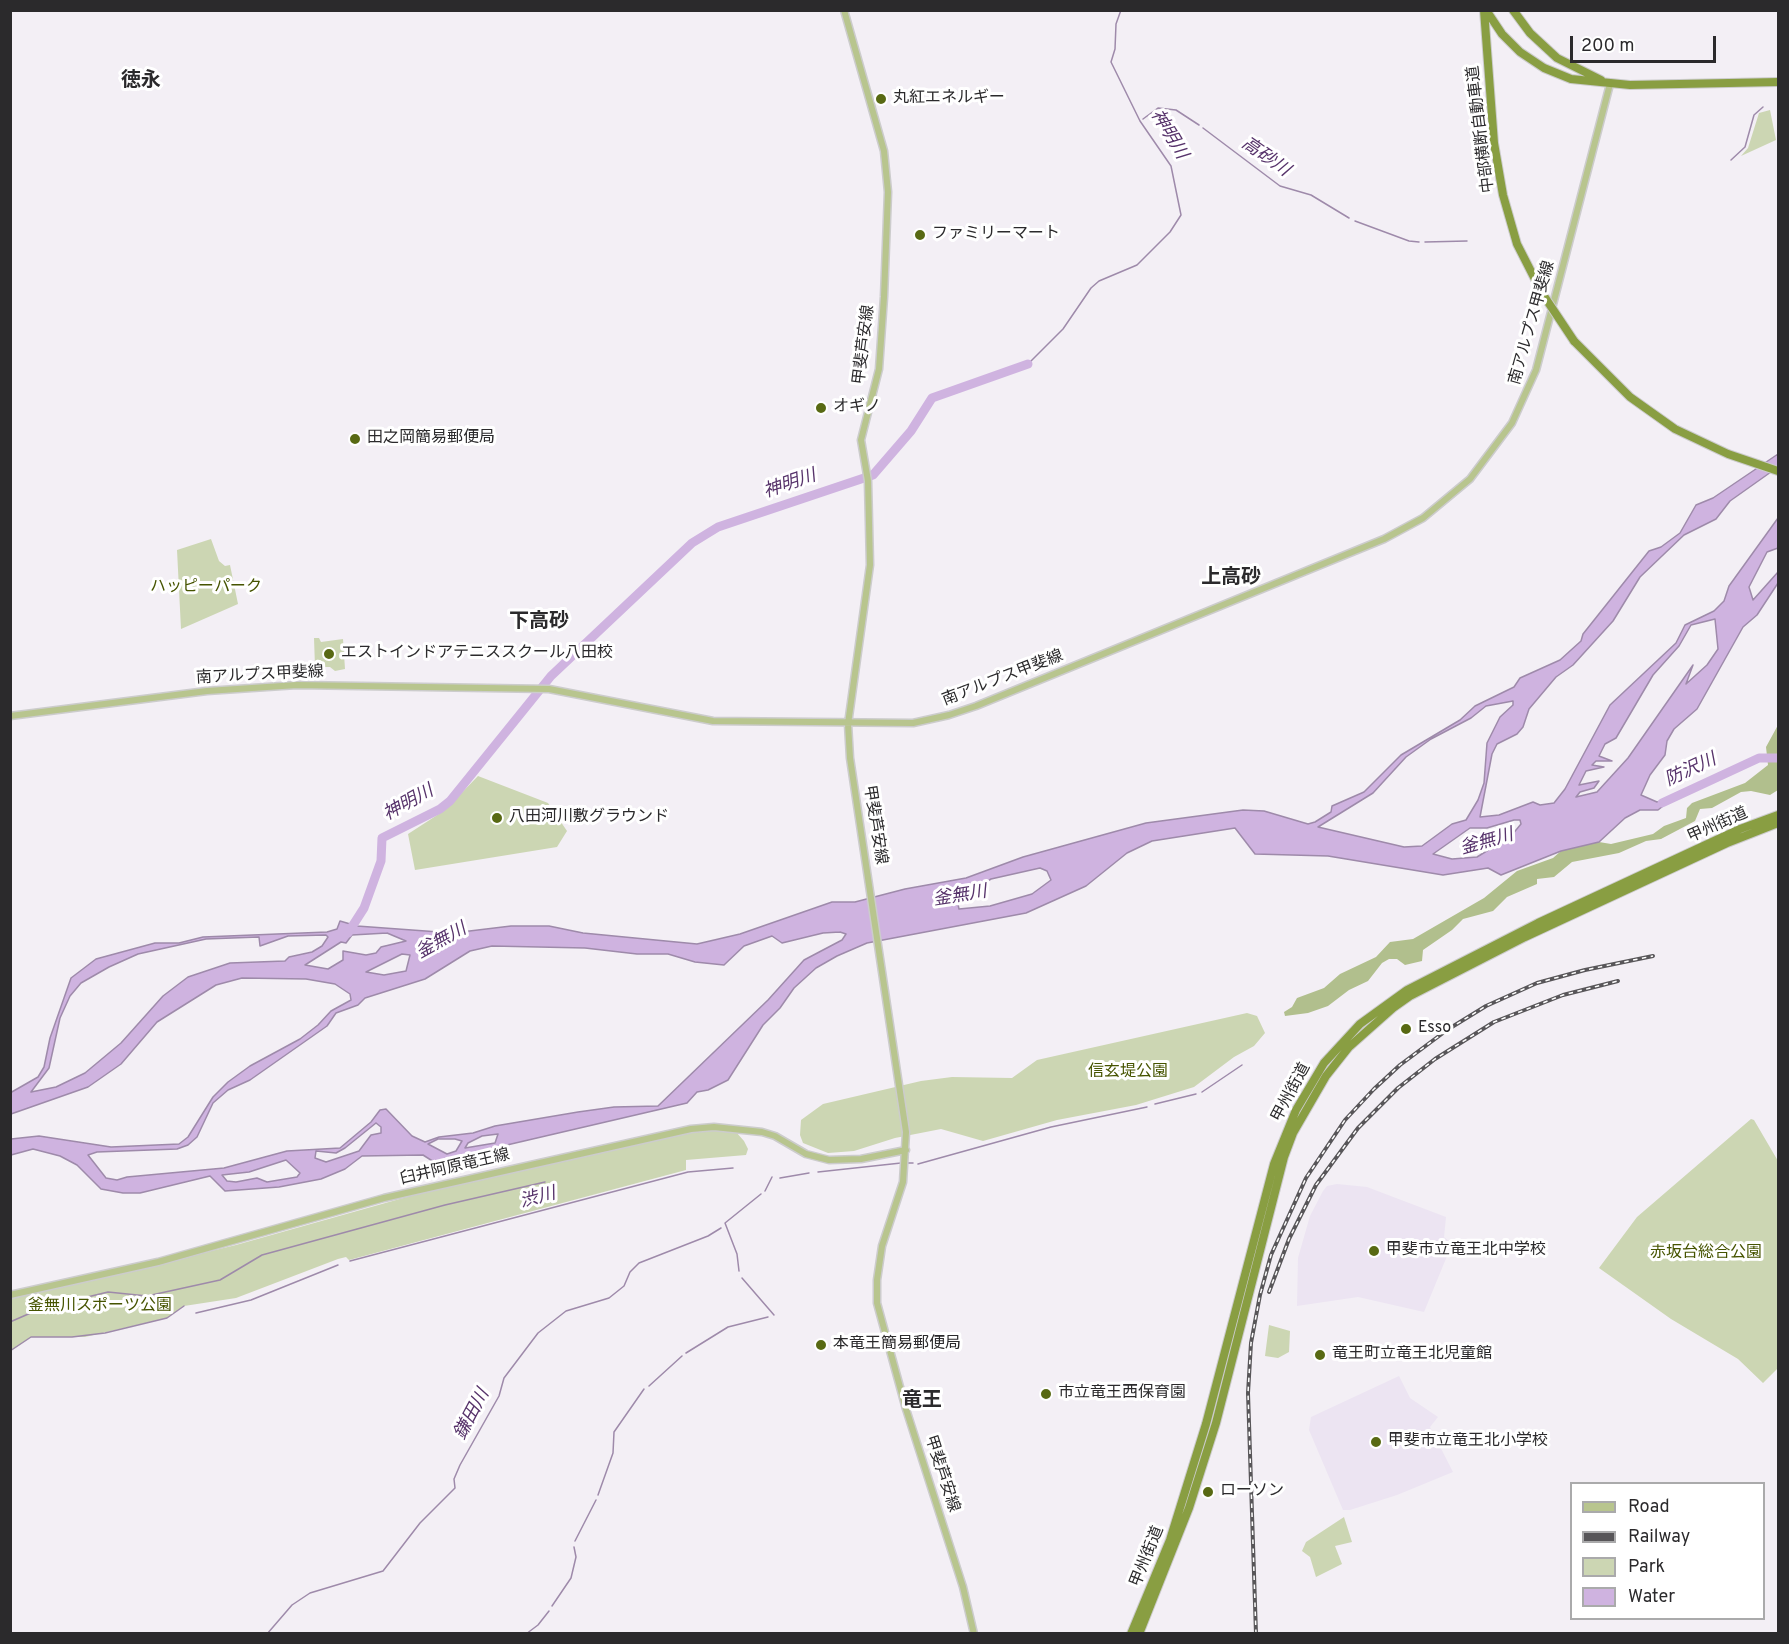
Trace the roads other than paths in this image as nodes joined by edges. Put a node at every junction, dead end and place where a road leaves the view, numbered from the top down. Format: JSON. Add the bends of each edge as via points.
{"nodes":[{"id":1,"x":844,"y":10,"type":"edge"},
{"id":2,"x":1485,"y":10,"type":"edge"},
{"id":3,"x":1513,"y":10,"type":"edge"},
{"id":4,"x":1779,"y":82,"type":"edge"},
{"id":5,"x":1610,"y":84,"type":"junction"},
{"id":6,"x":1779,"y":471,"type":"edge"},
{"id":7,"x":10,"y":716,"type":"edge"},
{"id":8,"x":848,"y":724,"type":"junction"},
{"id":9,"x":1779,"y":815,"type":"edge"},
{"id":10,"x":1779,"y":823,"type":"edge"},
{"id":11,"x":906,"y":1149,"type":"junction"},
{"id":12,"x":10,"y":1295,"type":"edge"},
{"id":13,"x":974,"y":1634,"type":"edge"},
{"id":14,"x":1131,"y":1634,"type":"edge"},
{"id":15,"x":1139,"y":1634,"type":"edge"}],
"edges":[{"from":1,"to":8,"type":"main road","name":"甲斐芦安線","via":[[884,151],[888,192],[879,369],[861,440],[868,481],[870,565]]},
{"from":2,"to":5,"type":"highway","via":[[1510,42],[1538,64],[1570,79]]},
{"from":2,"to":6,"type":"highway","name":"中部横断自動車道","bridge":true,"via":[[1494,143],[1503,195],[1517,244],[1542,293],[1574,341],[1617,386],[1675,429],[1728,454]]},
{"from":3,"to":5,"type":"highway","via":[[1530,33],[1557,58]]},
{"from":4,"to":5,"type":"highway"},
{"from":5,"to":8,"type":"main road","name":"南アルプス甲斐線","via":[[1536,370],[1512,423],[1470,479],[1423,518],[1384,540],[976,706],[926,721]]},
{"from":7,"to":8,"type":"main road","name":"南アルプス甲斐線","via":[[235,688],[297,685],[549,689],[713,721]]},
{"from":8,"to":11,"type":"main road","name":"甲斐芦安線","via":[[903,1101]]},
{"from":9,"to":14,"type":"highway","name":"甲州街道","via":[[1740,829],[1538,923],[1407,990],[1360,1024],[1324,1063],[1296,1110],[1274,1164],[1203,1435],[1170,1540]]},
{"from":10,"to":15,"type":"highway","name":"甲州街道","via":[[1727,843],[1525,937],[1410,996],[1349,1047],[1326,1076],[1293,1133],[1284,1157],[1216,1423],[1189,1508]]},
{"from":11,"to":12,"type":"main road","name":"臼井阿原竜王線","via":[[861,1159],[828,1160],[806,1154],[762,1132],[691,1129],[395,1196],[168,1260]]},
{"from":11,"to":13,"type":"main road","name":"甲斐芦安線","via":[[900,1190],[882,1246],[877,1303]]}]}
